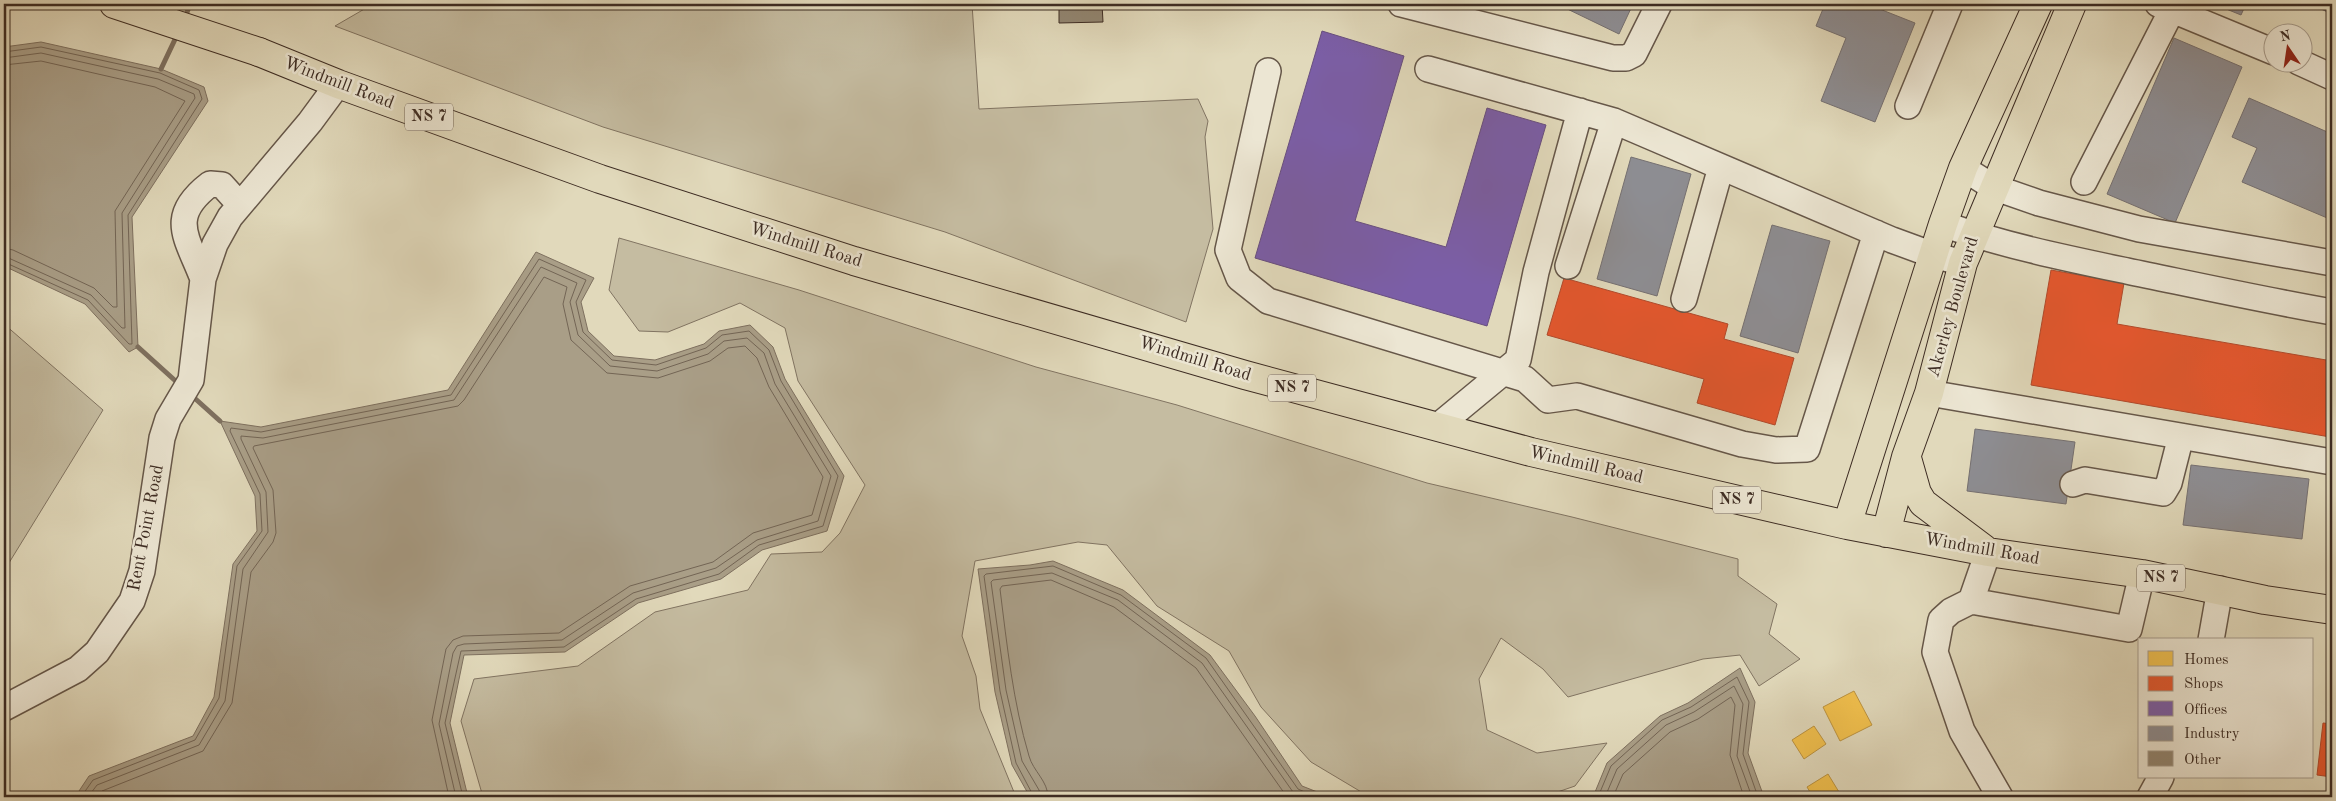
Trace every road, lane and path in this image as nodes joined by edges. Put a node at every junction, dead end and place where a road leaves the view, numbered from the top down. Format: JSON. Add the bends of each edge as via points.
{"nodes":[{"id":1,"x":114,"y":4,"type":"edge"},
{"id":2,"x":147,"y":4,"type":"edge"},
{"id":3,"x":1401,"y":4,"type":"edge"},
{"id":4,"x":1659,"y":4,"type":"edge"},
{"id":5,"x":1950,"y":4,"type":"edge"},
{"id":6,"x":2038,"y":4,"type":"edge"},
{"id":7,"x":2072,"y":4,"type":"edge"},
{"id":8,"x":2165,"y":7,"type":"edge"},
{"id":9,"x":183,"y":22,"type":"junction"},
{"id":10,"x":2264,"y":48,"type":"edge"},
{"id":11,"x":2314,"y":68,"type":"edge"},
{"id":12,"x":1428,"y":69,"type":"dead end"},
{"id":13,"x":1268,"y":71,"type":"dead end"},
{"id":14,"x":2332,"y":76,"type":"edge"},
{"id":15,"x":338,"y":84,"type":"junction"},
{"id":16,"x":1908,"y":106,"type":"dead end"},
{"id":17,"x":1580,"y":111,"type":"junction"},
{"id":18,"x":1614,"y":121,"type":"junction"},
{"id":19,"x":1721,"y":167,"type":"junction"},
{"id":20,"x":1963,"y":168,"type":"junction"},
{"id":21,"x":2084,"y":182,"type":"dead end"},
{"id":22,"x":1993,"y":188,"type":"junction"},
{"id":23,"x":240,"y":205,"type":"junction"},
{"id":24,"x":1943,"y":224,"type":"junction"},
{"id":25,"x":1876,"y":233,"type":"junction"},
{"id":26,"x":1973,"y":234,"type":"junction"},
{"id":27,"x":1933,"y":255,"type":"junction"},
{"id":28,"x":1963,"y":263,"type":"junction"},
{"id":29,"x":2332,"y":264,"type":"edge"},
{"id":30,"x":1568,"y":266,"type":"dead end"},
{"id":31,"x":203,"y":279,"type":"junction"},
{"id":32,"x":1684,"y":299,"type":"dead end"},
{"id":33,"x":2332,"y":312,"type":"edge"},
{"id":34,"x":1504,"y":372,"type":"junction"},
{"id":35,"x":1929,"y":393,"type":"junction"},
{"id":36,"x":1437,"y":427,"type":"junction"},
{"id":37,"x":2181,"y":436,"type":"junction"},
{"id":38,"x":1906,"y":457,"type":"junction"},
{"id":39,"x":2332,"y":462,"type":"edge"},
{"id":40,"x":2073,"y":484,"type":"dead end"},
{"id":41,"x":1847,"y":525,"type":"junction"},
{"id":42,"x":1886,"y":532,"type":"junction"},
{"id":43,"x":1988,"y":552,"type":"junction"},
{"id":44,"x":2142,"y":574,"type":"junction"},
{"id":45,"x":2220,"y":589,"type":"junction"},
{"id":46,"x":1971,"y":601,"type":"junction"},
{"id":47,"x":2331,"y":605,"type":"edge"},
{"id":48,"x":2211,"y":638,"type":"edge"},
{"id":49,"x":4,"y":708,"type":"edge"},
{"id":50,"x":2160,"y":778,"type":"edge"},
{"id":51,"x":2000,"y":797,"type":"edge"},
{"id":52,"x":2150,"y":797,"type":"edge"}],
"edges":[{"from":1,"to":9,"type":"main road","name":"Windmill Road","number":"NS 7"},
{"from":2,"to":9,"type":"main road","name":"Windmill Road","number":"NS 7"},
{"from":3,"to":4,"type":"street","via":[[1613,58],[1626,58],[1634,54]]},
{"from":5,"to":16,"type":"street"},
{"from":6,"to":20,"type":"main road","name":"Akerley Boulevard"},
{"from":7,"to":22,"type":"main road","name":"Akerley Boulevard"},
{"from":8,"to":10,"type":"street"},
{"from":8,"to":21,"type":"street"},
{"from":9,"to":15,"type":"main road","name":"Windmill Road","number":"NS 7"},
{"from":11,"to":14,"type":"street"},
{"from":12,"to":17,"type":"street"},
{"from":13,"to":34,"type":"street","via":[[1228,250],[1239,278],[1268,302]]},
{"from":15,"to":23,"type":"street"},
{"from":15,"to":36,"type":"main road","name":"Windmill Road","number":"NS 7","via":[[600,179],[854,261],[1244,375]]},
{"from":17,"to":18,"type":"street"},
{"from":17,"to":34,"type":"street","via":[[1536,272],[1518,360]]},
{"from":18,"to":19,"type":"street"},
{"from":18,"to":30,"type":"street"},
{"from":19,"to":25,"type":"street"},
{"from":19,"to":32,"type":"street"},
{"from":20,"to":22,"type":"street"},
{"from":20,"to":24,"type":"main road","name":"Akerley Boulevard"},
{"from":22,"to":26,"type":"main road","name":"Akerley Boulevard"},
{"from":22,"to":29,"type":"street","via":[[2139,229]]},
{"from":23,"to":31,"type":"street","via":[[215,244]]},
{"from":23,"to":31,"type":"street","via":[[222,185],[210,184],[192,198],[184,214],[183,227]]},
{"from":24,"to":26,"type":"street"},
{"from":24,"to":27,"type":"main road","name":"Akerley Boulevard"},
{"from":25,"to":27,"type":"street"},
{"from":25,"to":34,"type":"street","via":[[1807,449],[1776,450],[1742,444],[1577,396],[1548,400],[1525,379]]},
{"from":26,"to":28,"type":"main road","name":"Akerley Boulevard"},
{"from":26,"to":33,"type":"street","via":[[2071,259]]},
{"from":27,"to":28,"type":"street"},
{"from":27,"to":41,"type":"main road","name":"Akerley Boulevard"},
{"from":28,"to":35,"type":"main road","name":"Akerley Boulevard"},
{"from":31,"to":49,"type":"street","name":"Rent Point Road","via":[[191,380],[168,419],[162,438],[142,571],[132,601],[97,652],[78,670]]},
{"from":34,"to":36,"type":"street"},
{"from":35,"to":37,"type":"street"},
{"from":35,"to":38,"type":"main road","name":"Akerley Boulevard"},
{"from":36,"to":41,"type":"main road","name":"Windmill Road","number":"NS 7"},
{"from":37,"to":39,"type":"street"},
{"from":37,"to":40,"type":"street","via":[[2169,483],[2163,493],[2085,480]]},
{"from":38,"to":42,"type":"main road","name":"Akerley Boulevard"},
{"from":38,"to":43,"type":"main road","via":[[1916,492],[1923,503]]},
{"from":41,"to":42,"type":"main road","name":"Windmill Road","number":"NS 7"},
{"from":42,"to":43,"type":"main road","name":"Windmill Road","number":"NS 7"},
{"from":43,"to":44,"type":"main road","name":"Windmill Road","number":"NS 7"},
{"from":43,"to":46,"type":"street"},
{"from":44,"to":45,"type":"main road","name":"Windmill Road","number":"NS 7"},
{"from":44,"to":46,"type":"street","via":[[2129,629]]},
{"from":45,"to":47,"type":"main road","name":"Windmill Road","number":"NS 7","via":[[2265,600]]},
{"from":45,"to":48,"type":"street"},
{"from":46,"to":51,"type":"street","via":[[1941,620],[1935,652],[1962,731]]},
{"from":50,"to":52,"type":"street"}]}
